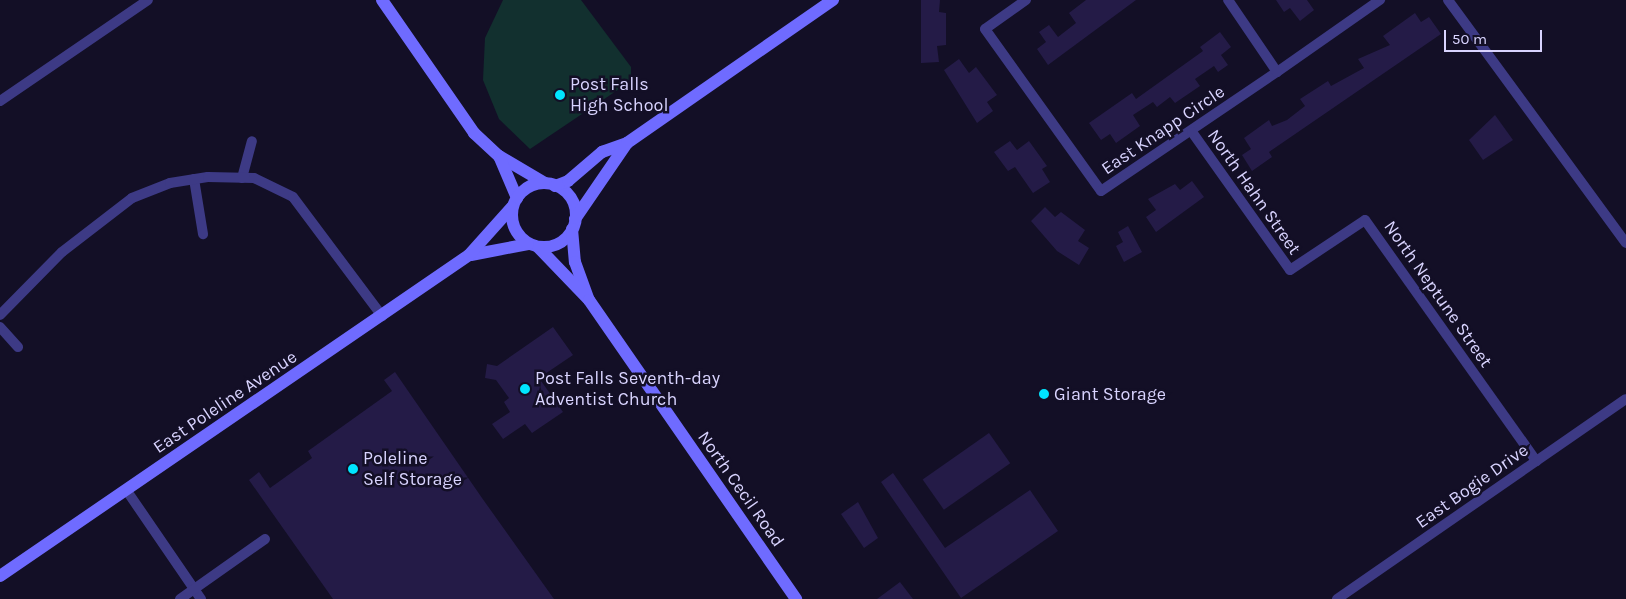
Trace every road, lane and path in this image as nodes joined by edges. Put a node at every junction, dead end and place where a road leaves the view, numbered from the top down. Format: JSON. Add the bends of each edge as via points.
{"nodes":[{"id":1,"x":148,"y":0,"type":"edge"},
{"id":2,"x":382,"y":0,"type":"edge"},
{"id":3,"x":833,"y":0,"type":"edge"},
{"id":4,"x":1026,"y":0,"type":"edge"},
{"id":5,"x":1228,"y":0,"type":"edge"},
{"id":6,"x":1380,"y":0,"type":"edge"},
{"id":7,"x":1448,"y":0,"type":"edge"},
{"id":8,"x":1277,"y":72,"type":"junction"},
{"id":9,"x":0,"y":101,"type":"edge"},
{"id":10,"x":1192,"y":132,"type":"junction"},
{"id":11,"x":252,"y":141,"type":"dead end"},
{"id":12,"x":626,"y":142,"type":"junction"},
{"id":13,"x":499,"y":156,"type":"junction"},
{"id":14,"x":242,"y":178,"type":"junction"},
{"id":15,"x":194,"y":179,"type":"junction"},
{"id":16,"x":550,"y":185,"type":"junction"},
{"id":17,"x":515,"y":202,"type":"junction"},
{"id":18,"x":574,"y":224,"type":"junction"},
{"id":19,"x":203,"y":234,"type":"dead end"},
{"id":20,"x":1626,"y":243,"type":"edge"},
{"id":21,"x":533,"y":245,"type":"junction"},
{"id":22,"x":469,"y":256,"type":"junction"},
{"id":23,"x":1290,"y":270,"type":"joint"},
{"id":24,"x":588,"y":300,"type":"junction"},
{"id":25,"x":0,"y":315,"type":"edge"},
{"id":26,"x":382,"y":316,"type":"junction"},
{"id":27,"x":0,"y":327,"type":"edge"},
{"id":28,"x":18,"y":347,"type":"dead end"},
{"id":29,"x":1626,"y":399,"type":"edge"},
{"id":30,"x":1536,"y":461,"type":"junction"},
{"id":31,"x":127,"y":491,"type":"junction"},
{"id":32,"x":265,"y":539,"type":"dead end"},
{"id":33,"x":0,"y":576,"type":"edge"},
{"id":34,"x":194,"y":589,"type":"junction"},
{"id":35,"x":180,"y":599,"type":"edge"},
{"id":36,"x":201,"y":599,"type":"edge"},
{"id":37,"x":796,"y":599,"type":"edge"},
{"id":38,"x":1338,"y":599,"type":"edge"}],
"edges":[{"from":1,"to":9,"type":"street"},
{"from":2,"to":13,"type":"main road","via":[[465,121]]},
{"from":3,"to":12,"type":"main road"},
{"from":4,"to":10,"type":"street","name":"East Knapp Circle","via":[[985,29],[1101,191]]},
{"from":5,"to":8,"type":"street"},
{"from":6,"to":8,"type":"street","name":"East Knapp Circle"},
{"from":7,"to":20,"type":"street"},
{"from":8,"to":10,"type":"street","name":"East Knapp Circle"},
{"from":10,"to":23,"type":"street","name":"North Hahn Street"},
{"from":11,"to":14,"type":"street"},
{"from":12,"to":16,"type":"main road","via":[[602,152],[568,181]]},
{"from":12,"to":18,"type":"main road"},
{"from":13,"to":16,"type":"main road"},
{"from":13,"to":17,"type":"main road"},
{"from":14,"to":15,"type":"street"},
{"from":14,"to":26,"type":"street","via":[[268,183],[293,196]]},
{"from":15,"to":19,"type":"street"},
{"from":15,"to":25,"type":"street","via":[[170,183],[132,198],[62,252]]},
{"from":16,"to":17,"type":"main road","via":[[534,185]]},
{"from":16,"to":18,"type":"main road","via":[[571,200]]},
{"from":17,"to":21,"type":"main road","via":[[514,229]]},
{"from":17,"to":22,"type":"main road","name":"East Poleline Avenue"},
{"from":18,"to":21,"type":"main road","via":[[558,244]]},
{"from":18,"to":24,"type":"main road","name":"North Cecil Road","via":[[575,262]]},
{"from":21,"to":22,"type":"main road","name":"East Poleline Avenue"},
{"from":21,"to":24,"type":"main road","name":"North Cecil Road"},
{"from":22,"to":26,"type":"main road","name":"East Poleline Avenue"},
{"from":23,"to":30,"type":"street","name":"North Neptune Street","via":[[1365,220]]},
{"from":24,"to":37,"type":"main road","name":"North Cecil Road"},
{"from":26,"to":31,"type":"main road","name":"East Poleline Avenue"},
{"from":27,"to":28,"type":"street"},
{"from":29,"to":30,"type":"street","name":"East Bogie Drive"},
{"from":30,"to":38,"type":"street","name":"East Bogie Drive"},
{"from":31,"to":33,"type":"main road","name":"East Poleline Avenue"},
{"from":31,"to":34,"type":"street"},
{"from":32,"to":34,"type":"street"},
{"from":34,"to":35,"type":"street"},
{"from":34,"to":36,"type":"street"}]}
